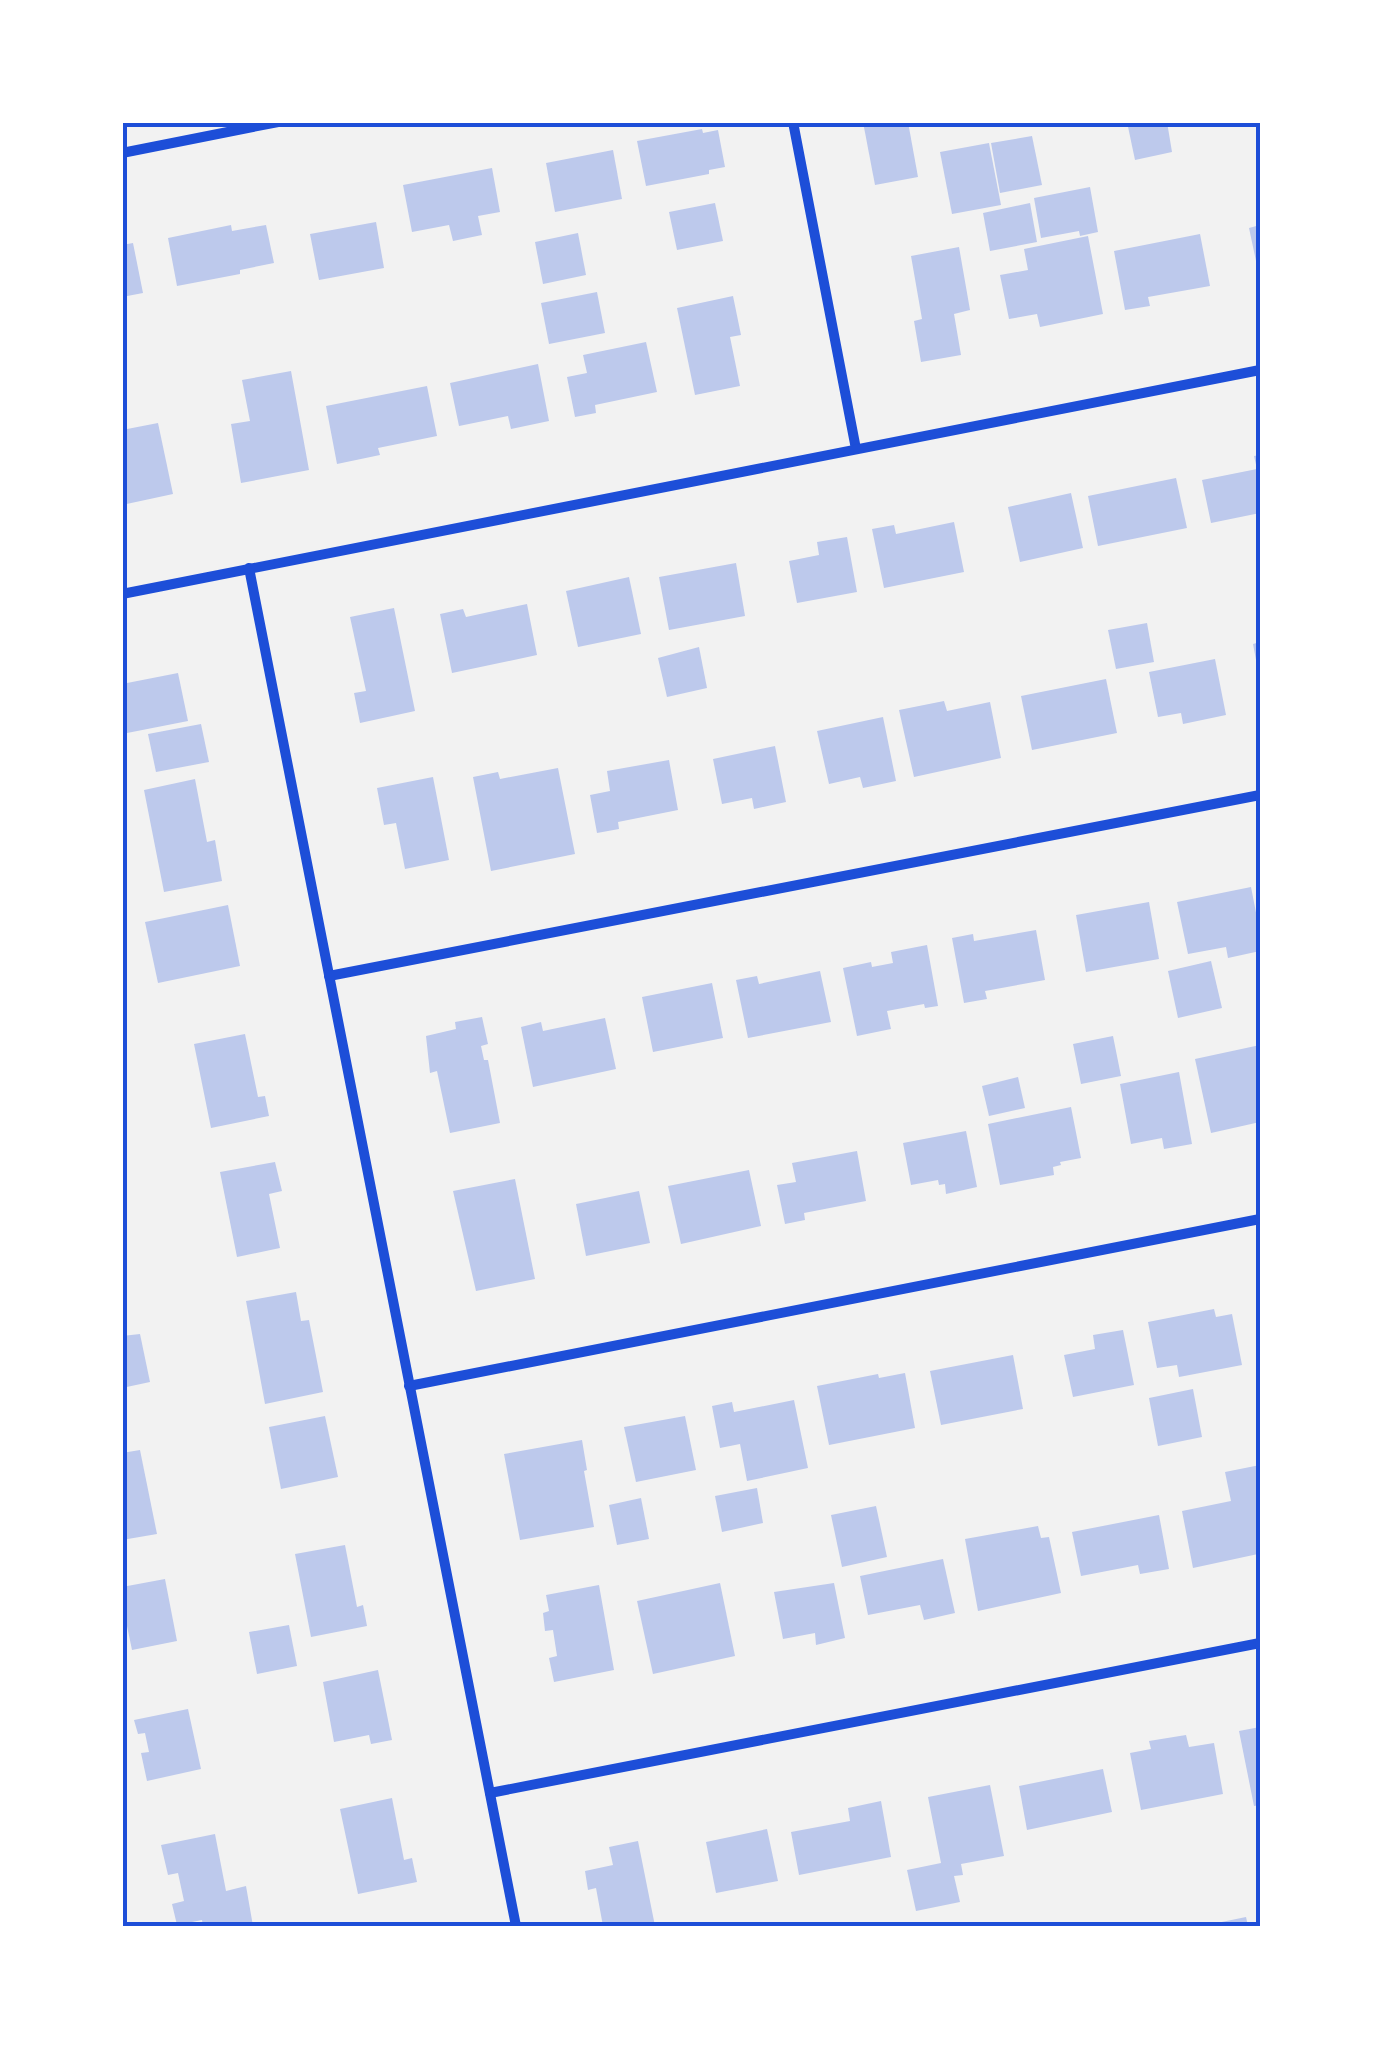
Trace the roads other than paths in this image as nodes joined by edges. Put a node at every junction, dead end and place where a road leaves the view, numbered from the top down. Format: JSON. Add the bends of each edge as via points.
{"nodes":[{"id":1,"x":278,"y":122,"type":"edge"},
{"id":2,"x":794,"y":122,"type":"edge"},
{"id":3,"x":122,"y":153,"type":"edge"},
{"id":4,"x":1260,"y":370,"type":"edge"},
{"id":5,"x":856,"y":449,"type":"junction"},
{"id":6,"x":249,"y":568,"type":"junction"},
{"id":7,"x":122,"y":594,"type":"edge"},
{"id":8,"x":1260,"y":796,"type":"edge"},
{"id":9,"x":329,"y":976,"type":"junction"},
{"id":10,"x":1260,"y":1218,"type":"edge"},
{"id":11,"x":410,"y":1386,"type":"junction"},
{"id":12,"x":1260,"y":1642,"type":"edge"},
{"id":13,"x":490,"y":1793,"type":"junction"},
{"id":14,"x":516,"y":1926,"type":"edge"}],
"edges":[{"from":1,"to":3,"type":"street"},
{"from":2,"to":5,"type":"street"},
{"from":4,"to":5,"type":"street"},
{"from":5,"to":6,"type":"street"},
{"from":6,"to":7,"type":"street"},
{"from":6,"to":9,"type":"street"},
{"from":8,"to":9,"type":"street"},
{"from":9,"to":11,"type":"street"},
{"from":10,"to":11,"type":"street"},
{"from":11,"to":13,"type":"street"},
{"from":12,"to":13,"type":"street"},
{"from":13,"to":14,"type":"street"}]}
